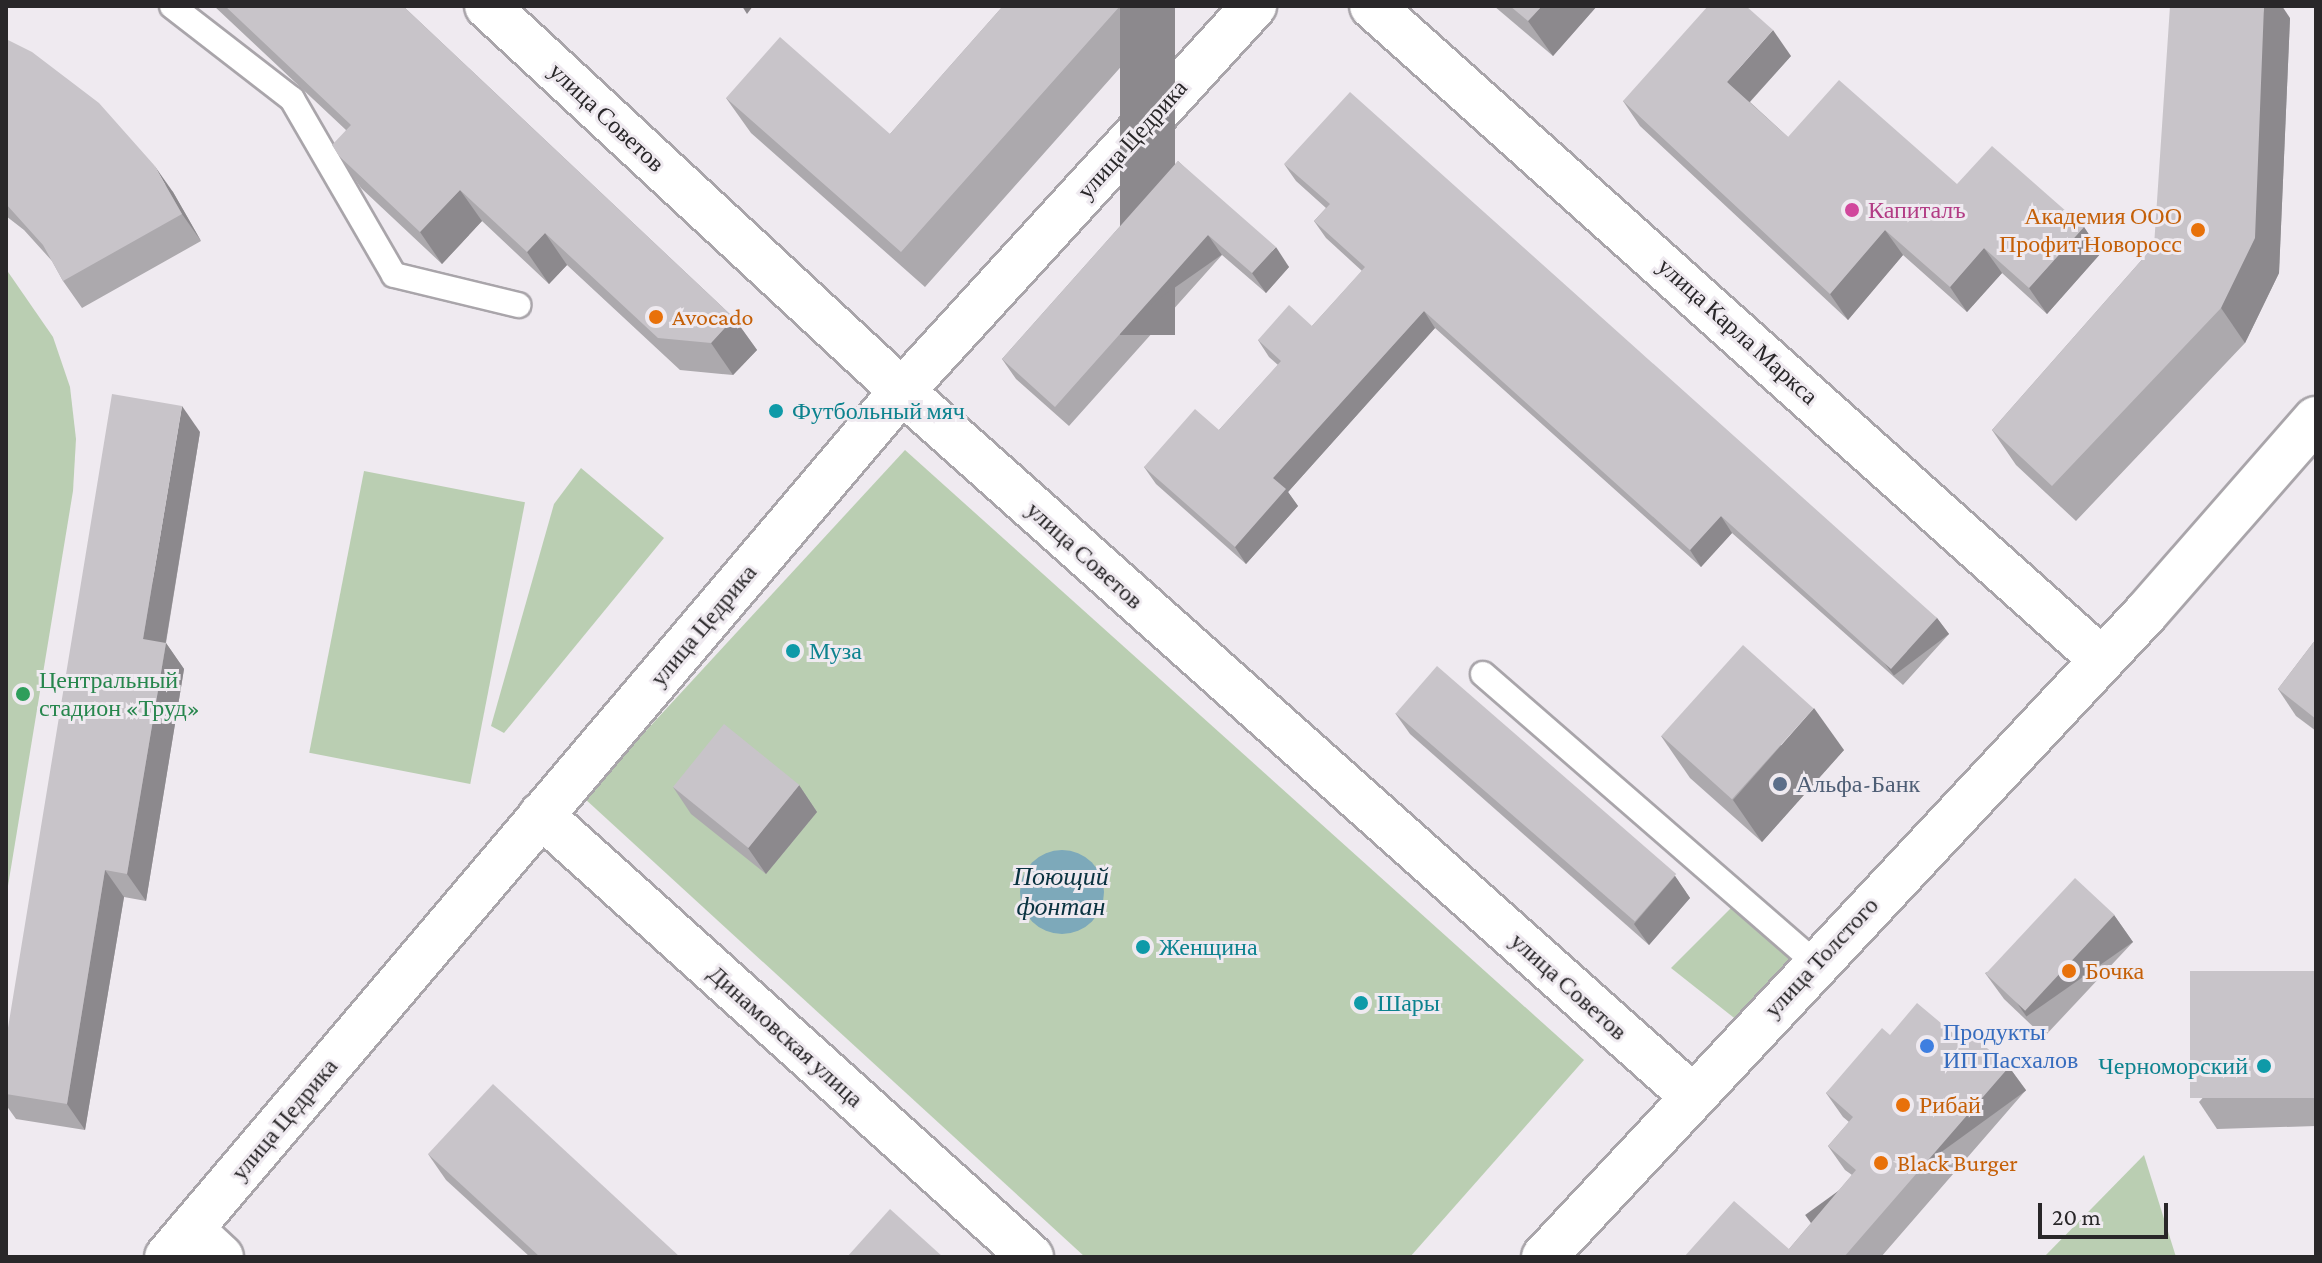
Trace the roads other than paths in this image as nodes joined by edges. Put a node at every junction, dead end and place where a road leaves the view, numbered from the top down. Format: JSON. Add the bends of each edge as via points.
{"nodes":[{"id":1,"x":172,"y":6,"type":"edge"},
{"id":2,"x":487,"y":6,"type":"edge"},
{"id":3,"x":1254,"y":6,"type":"edge"},
{"id":4,"x":1372,"y":6,"type":"edge"},
{"id":5,"x":518,"y":305,"type":"dead end"},
{"id":6,"x":902,"y":391,"type":"junction"},
{"id":7,"x":2316,"y":419,"type":"edge"},
{"id":8,"x":2101,"y":659,"type":"junction"},
{"id":9,"x":1483,"y":674,"type":"dead end"},
{"id":10,"x":541,"y":815,"type":"junction"},
{"id":11,"x":1815,"y":963,"type":"junction"},
{"id":12,"x":1691,"y":1095,"type":"junction"},
{"id":13,"x":193,"y":1248,"type":"edge"},
{"id":14,"x":1031,"y":1257,"type":"edge"},
{"id":15,"x":1544,"y":1257,"type":"edge"}],
"edges":[{"from":1,"to":5,"type":"lane","via":[[292,99],[394,275]]},
{"from":2,"to":6,"type":"street","name":"улица Советов"},
{"from":3,"to":6,"type":"street","name":"улица Цедрика"},
{"from":4,"to":8,"type":"street","name":"улица Карла Маркса"},
{"from":6,"to":10,"type":"street","name":"улица Цедрика"},
{"from":6,"to":12,"type":"street","name":"улица Советов"},
{"from":7,"to":8,"type":"street","name":"улица Толстого"},
{"from":8,"to":11,"type":"street","name":"улица Толстого"},
{"from":9,"to":11,"type":"lane"},
{"from":10,"to":13,"type":"street","name":"улица Цедрика"},
{"from":10,"to":14,"type":"street","name":"Динамовская улица"},
{"from":11,"to":12,"type":"street","name":"улица Толстого"},
{"from":12,"to":15,"type":"street","name":"улица Толстого"}]}
